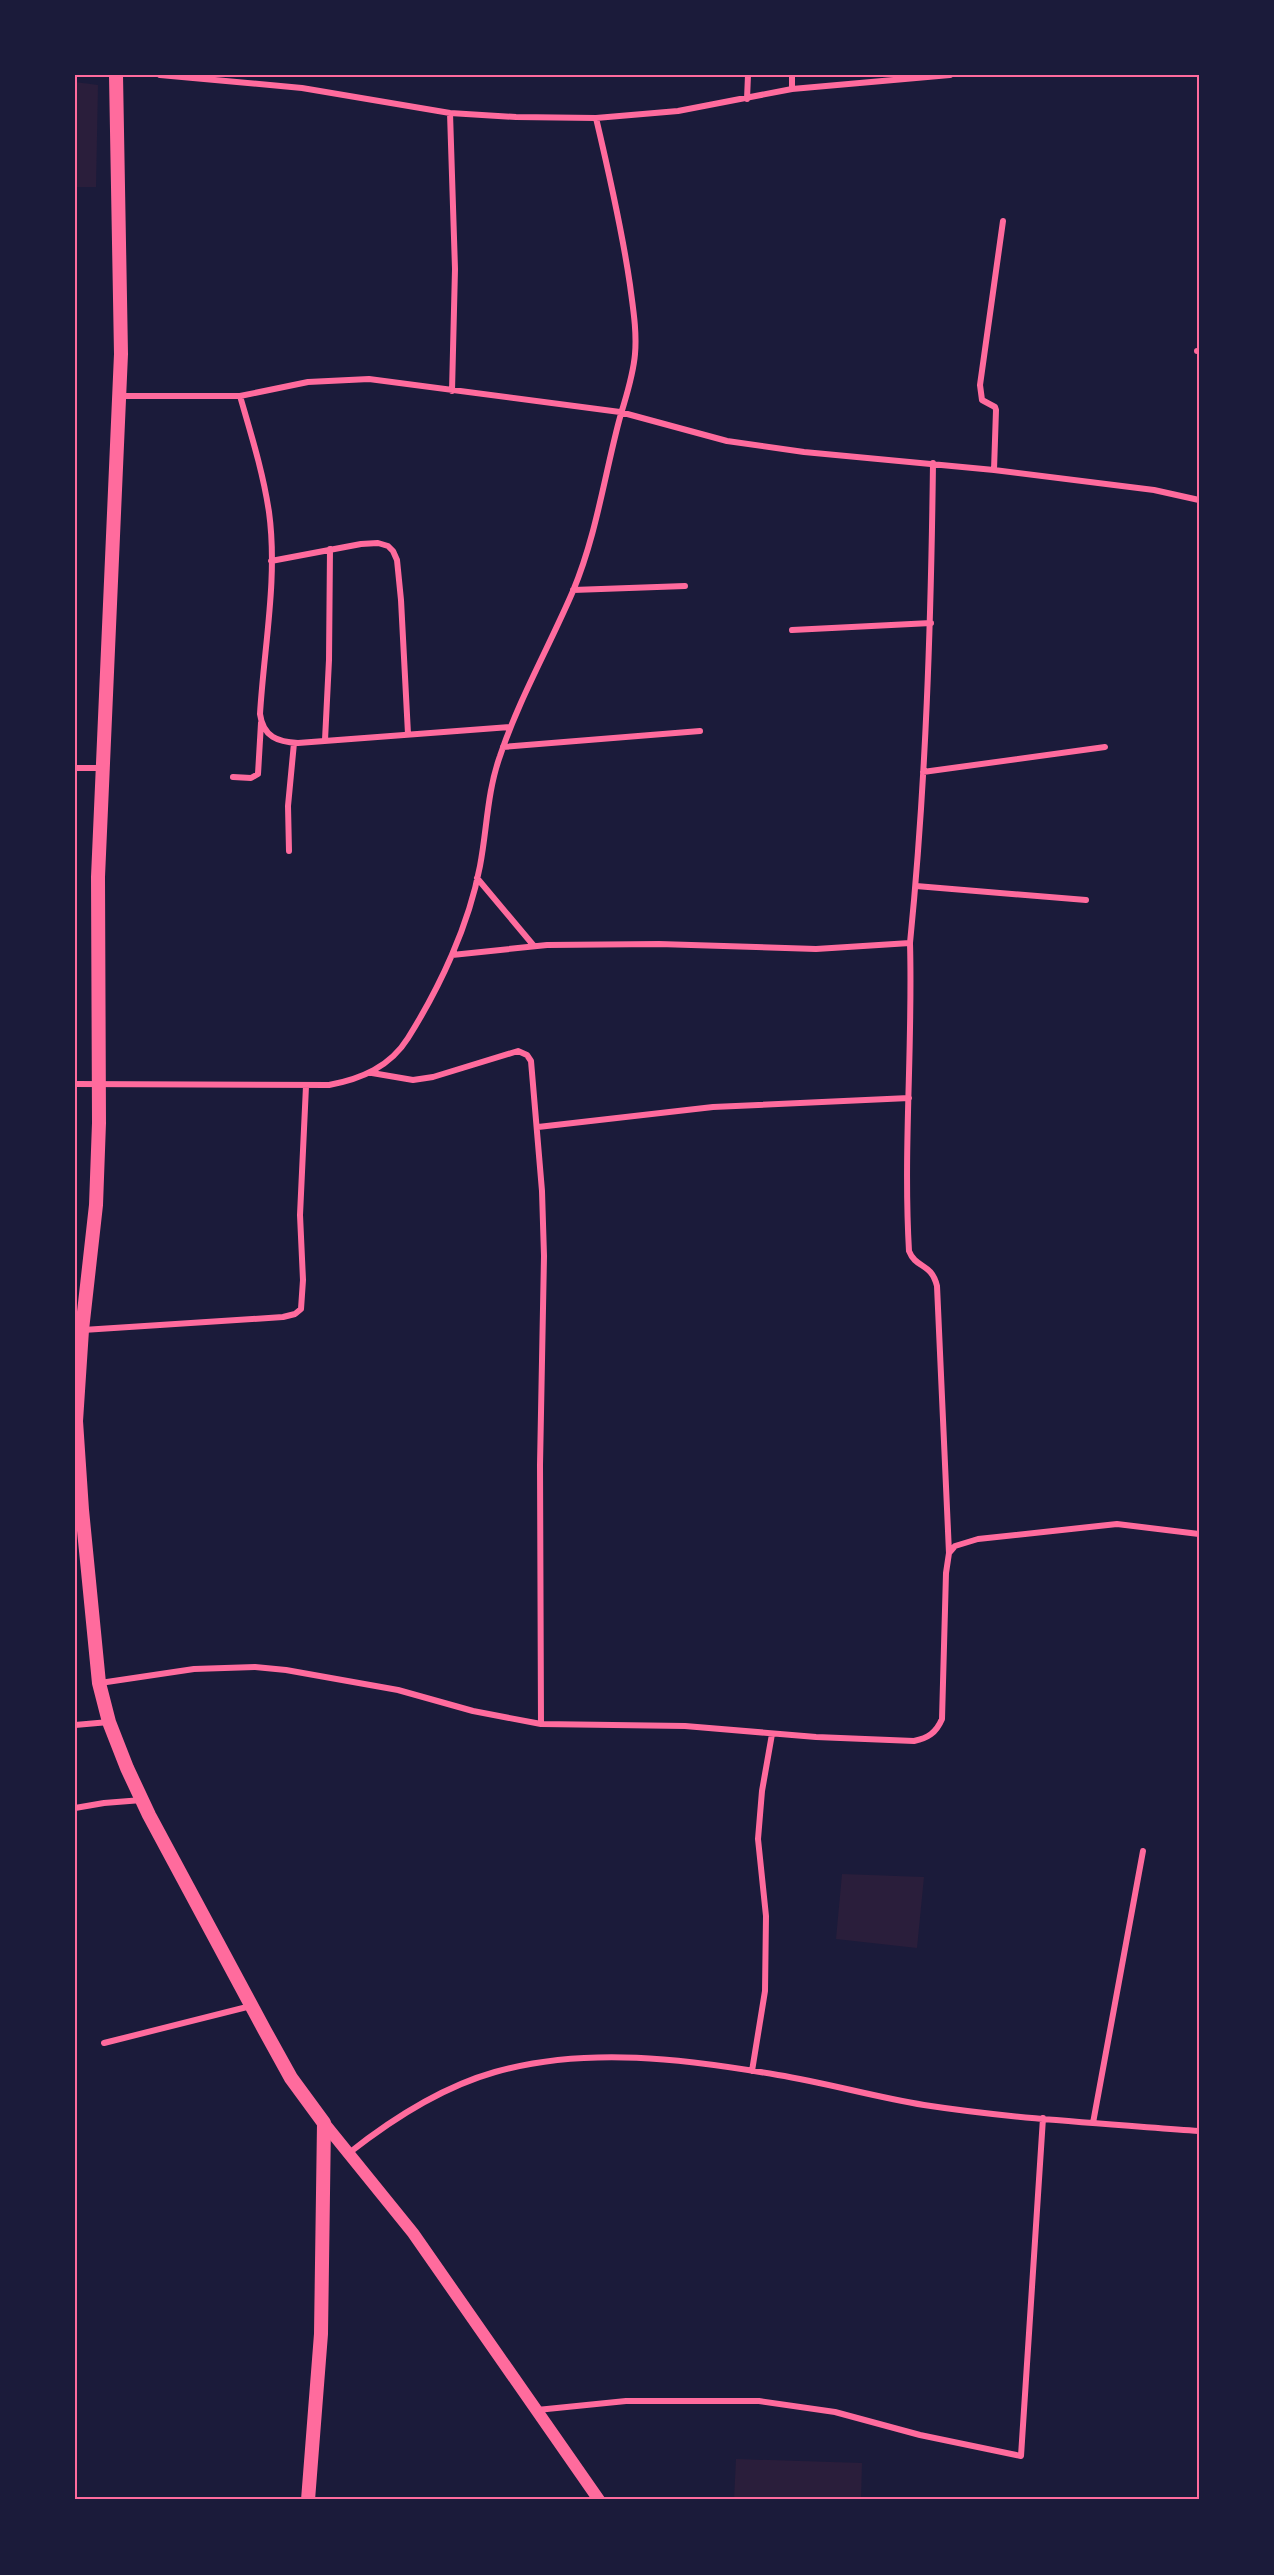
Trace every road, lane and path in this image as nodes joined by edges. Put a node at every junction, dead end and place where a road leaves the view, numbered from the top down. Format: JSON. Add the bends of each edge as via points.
{"nodes":[{"id":1,"x":116,"y":75,"type":"edge"},
{"id":2,"x":160,"y":75,"type":"edge"},
{"id":3,"x":748,"y":75,"type":"edge"},
{"id":4,"x":792,"y":75,"type":"edge"},
{"id":5,"x":950,"y":75,"type":"edge"},
{"id":6,"x":792,"y":89,"type":"junction"},
{"id":7,"x":747,"y":99,"type":"junction"},
{"id":8,"x":450,"y":113,"type":"junction"},
{"id":9,"x":596,"y":118,"type":"junction"},
{"id":10,"x":1003,"y":221,"type":"dead end"},
{"id":11,"x":452,"y":391,"type":"junction"},
{"id":12,"x":120,"y":396,"type":"junction"},
{"id":13,"x":240,"y":396,"type":"junction"},
{"id":14,"x":622,"y":413,"type":"junction"},
{"id":15,"x":933,"y":463,"type":"junction"},
{"id":16,"x":994,"y":470,"type":"junction"},
{"id":17,"x":1199,"y":500,"type":"edge"},
{"id":18,"x":330,"y":549,"type":"junction"},
{"id":19,"x":271,"y":561,"type":"junction"},
{"id":20,"x":686,"y":586,"type":"dead end"},
{"id":21,"x":573,"y":590,"type":"junction"},
{"id":22,"x":931,"y":623,"type":"junction"},
{"id":23,"x":792,"y":630,"type":"dead end"},
{"id":24,"x":261,"y":721,"type":"junction"},
{"id":25,"x":510,"y":727,"type":"junction"},
{"id":26,"x":700,"y":731,"type":"dead end"},
{"id":27,"x":408,"y":734,"type":"junction"},
{"id":28,"x":325,"y":740,"type":"junction"},
{"id":29,"x":294,"y":743,"type":"junction"},
{"id":30,"x":503,"y":747,"type":"junction"},
{"id":31,"x":1105,"y":747,"type":"dead end"},
{"id":32,"x":75,"y":768,"type":"edge"},
{"id":33,"x":104,"y":768,"type":"junction"},
{"id":34,"x":923,"y":772,"type":"junction"},
{"id":35,"x":233,"y":777,"type":"dead end"},
{"id":36,"x":289,"y":851,"type":"dead end"},
{"id":37,"x":477,"y":878,"type":"junction"},
{"id":38,"x":916,"y":886,"type":"junction"},
{"id":39,"x":1086,"y":900,"type":"dead end"},
{"id":40,"x":910,"y":943,"type":"junction"},
{"id":41,"x":534,"y":946,"type":"junction"},
{"id":42,"x":452,"y":956,"type":"junction"},
{"id":43,"x":372,"y":1073,"type":"junction"},
{"id":44,"x":99,"y":1083,"type":"junction"},
{"id":45,"x":75,"y":1084,"type":"edge"},
{"id":46,"x":306,"y":1086,"type":"junction"},
{"id":47,"x":909,"y":1098,"type":"junction"},
{"id":48,"x":538,"y":1127,"type":"junction"},
{"id":49,"x":82,"y":1330,"type":"junction"},
{"id":50,"x":76,"y":1421,"type":"edge"},
{"id":51,"x":1199,"y":1534,"type":"edge"},
{"id":52,"x":949,"y":1552,"type":"junction"},
{"id":53,"x":99,"y":1683,"type":"junction"},
{"id":54,"x":109,"y":1722,"type":"junction"},
{"id":55,"x":541,"y":1724,"type":"junction"},
{"id":56,"x":75,"y":1725,"type":"edge"},
{"id":57,"x":772,"y":1734,"type":"junction"},
{"id":58,"x":142,"y":1800,"type":"junction"},
{"id":59,"x":75,"y":1808,"type":"edge"},
{"id":60,"x":1143,"y":1851,"type":"dead end"},
{"id":61,"x":251,"y":2006,"type":"junction"},
{"id":62,"x":104,"y":2043,"type":"dead end"},
{"id":63,"x":752,"y":2071,"type":"junction"},
{"id":64,"x":1043,"y":2118,"type":"junction"},
{"id":65,"x":324,"y":2123,"type":"junction"},
{"id":66,"x":1093,"y":2123,"type":"junction"},
{"id":67,"x":1199,"y":2131,"type":"edge"},
{"id":68,"x":350,"y":2153,"type":"junction"},
{"id":69,"x":536,"y":2410,"type":"junction"},
{"id":70,"x":308,"y":2500,"type":"edge"},
{"id":71,"x":599,"y":2500,"type":"edge"}],
"edges":[{"from":1,"to":12,"type":"main road"},
{"from":2,"to":8,"type":"street","via":[[302,88]]},
{"from":3,"to":7,"type":"street"},
{"from":4,"to":6,"type":"street"},
{"from":5,"to":6,"type":"street"},
{"from":6,"to":7,"type":"street"},
{"from":7,"to":9,"type":"street","via":[[653,114]]},
{"from":8,"to":9,"type":"street"},
{"from":8,"to":11,"type":"street","via":[[455,269]]},
{"from":9,"to":14,"type":"street","via":[[621,228],[636,333],[633,368]]},
{"from":10,"to":16,"type":"street","via":[[980,385],[982,400],[996,410]]},
{"from":11,"to":13,"type":"street","via":[[369,379],[340,379]]},
{"from":11,"to":14,"type":"street"},
{"from":12,"to":13,"type":"street"},
{"from":12,"to":33,"type":"main road"},
{"from":13,"to":19,"type":"street","via":[[264,484]]},
{"from":14,"to":15,"type":"street","via":[[727,441]]},
{"from":14,"to":21,"type":"street","via":[[598,514]]},
{"from":15,"to":16,"type":"street"},
{"from":15,"to":22,"type":"street"},
{"from":16,"to":17,"type":"street","via":[[1154,490]]},
{"from":18,"to":19,"type":"street"},
{"from":18,"to":27,"type":"street","via":[[378,543],[388,546],[397,560]]},
{"from":18,"to":28,"type":"street"},
{"from":19,"to":24,"type":"street"},
{"from":20,"to":21,"type":"street"},
{"from":21,"to":25,"type":"street"},
{"from":22,"to":23,"type":"street"},
{"from":22,"to":34,"type":"street"},
{"from":24,"to":29,"type":"street","via":[[270,737]]},
{"from":24,"to":35,"type":"street","via":[[258,774],[251,778]]},
{"from":25,"to":27,"type":"street"},
{"from":25,"to":30,"type":"street"},
{"from":26,"to":30,"type":"street"},
{"from":27,"to":28,"type":"street"},
{"from":28,"to":29,"type":"street"},
{"from":29,"to":36,"type":"street","via":[[288,806]]},
{"from":30,"to":37,"type":"street","via":[[489,799]]},
{"from":31,"to":34,"type":"street"},
{"from":32,"to":33,"type":"street"},
{"from":33,"to":44,"type":"main road","via":[[98,877]]},
{"from":34,"to":38,"type":"street"},
{"from":37,"to":41,"type":"street"},
{"from":37,"to":42,"type":"street","via":[[465,927]]},
{"from":38,"to":39,"type":"street"},
{"from":38,"to":40,"type":"street"},
{"from":40,"to":41,"type":"street","via":[[816,949],[659,944]]},
{"from":40,"to":47,"type":"street"},
{"from":41,"to":42,"type":"street"},
{"from":42,"to":43,"type":"street","via":[[408,1039]]},
{"from":43,"to":46,"type":"street","via":[[352,1081]]},
{"from":43,"to":48,"type":"street","via":[[423,1079],[518,1051],[531,1061]]},
{"from":44,"to":45,"type":"street"},
{"from":44,"to":46,"type":"street"},
{"from":44,"to":49,"type":"main road","via":[[96,1205]]},
{"from":46,"to":49,"type":"street","via":[[300,1215],[301,1309],[284,1317]]},
{"from":47,"to":48,"type":"street","via":[[713,1107]]},
{"from":47,"to":52,"type":"street","via":[[909,1251],[911,1258],[930,1269],[937,1286]]},
{"from":48,"to":55,"type":"street","via":[[544,1256]]},
{"from":49,"to":50,"type":"main road"},
{"from":50,"to":53,"type":"main road"},
{"from":51,"to":52,"type":"street","via":[[1117,1524],[978,1539],[963,1542]]},
{"from":52,"to":57,"type":"street","via":[[944,1705],[937,1731],[914,1742]]},
{"from":53,"to":54,"type":"main road"},
{"from":53,"to":55,"type":"street","via":[[194,1669],[275,1669],[398,1690],[473,1711]]},
{"from":54,"to":56,"type":"street"},
{"from":54,"to":58,"type":"main road"},
{"from":55,"to":57,"type":"street","via":[[685,1726]]},
{"from":57,"to":63,"type":"street","via":[[758,1829],[766,1916],[765,1991]]},
{"from":58,"to":59,"type":"street"},
{"from":58,"to":61,"type":"main road"},
{"from":60,"to":66,"type":"street"},
{"from":61,"to":62,"type":"street"},
{"from":61,"to":65,"type":"main road","via":[[291,2078]]},
{"from":63,"to":64,"type":"street","via":[[924,2105]]},
{"from":63,"to":68,"type":"street","via":[[633,2057],[518,2066],[437,2096],[374,2133]]},
{"from":64,"to":66,"type":"street"},
{"from":64,"to":69,"type":"street","via":[[1021,2456],[835,2412],[759,2401],[626,2401]]},
{"from":65,"to":68,"type":"main road"},
{"from":65,"to":70,"type":"main road","via":[[321,2334]]},
{"from":66,"to":67,"type":"street"},
{"from":68,"to":69,"type":"main road","via":[[413,2233]]},
{"from":69,"to":71,"type":"main road"}]}
